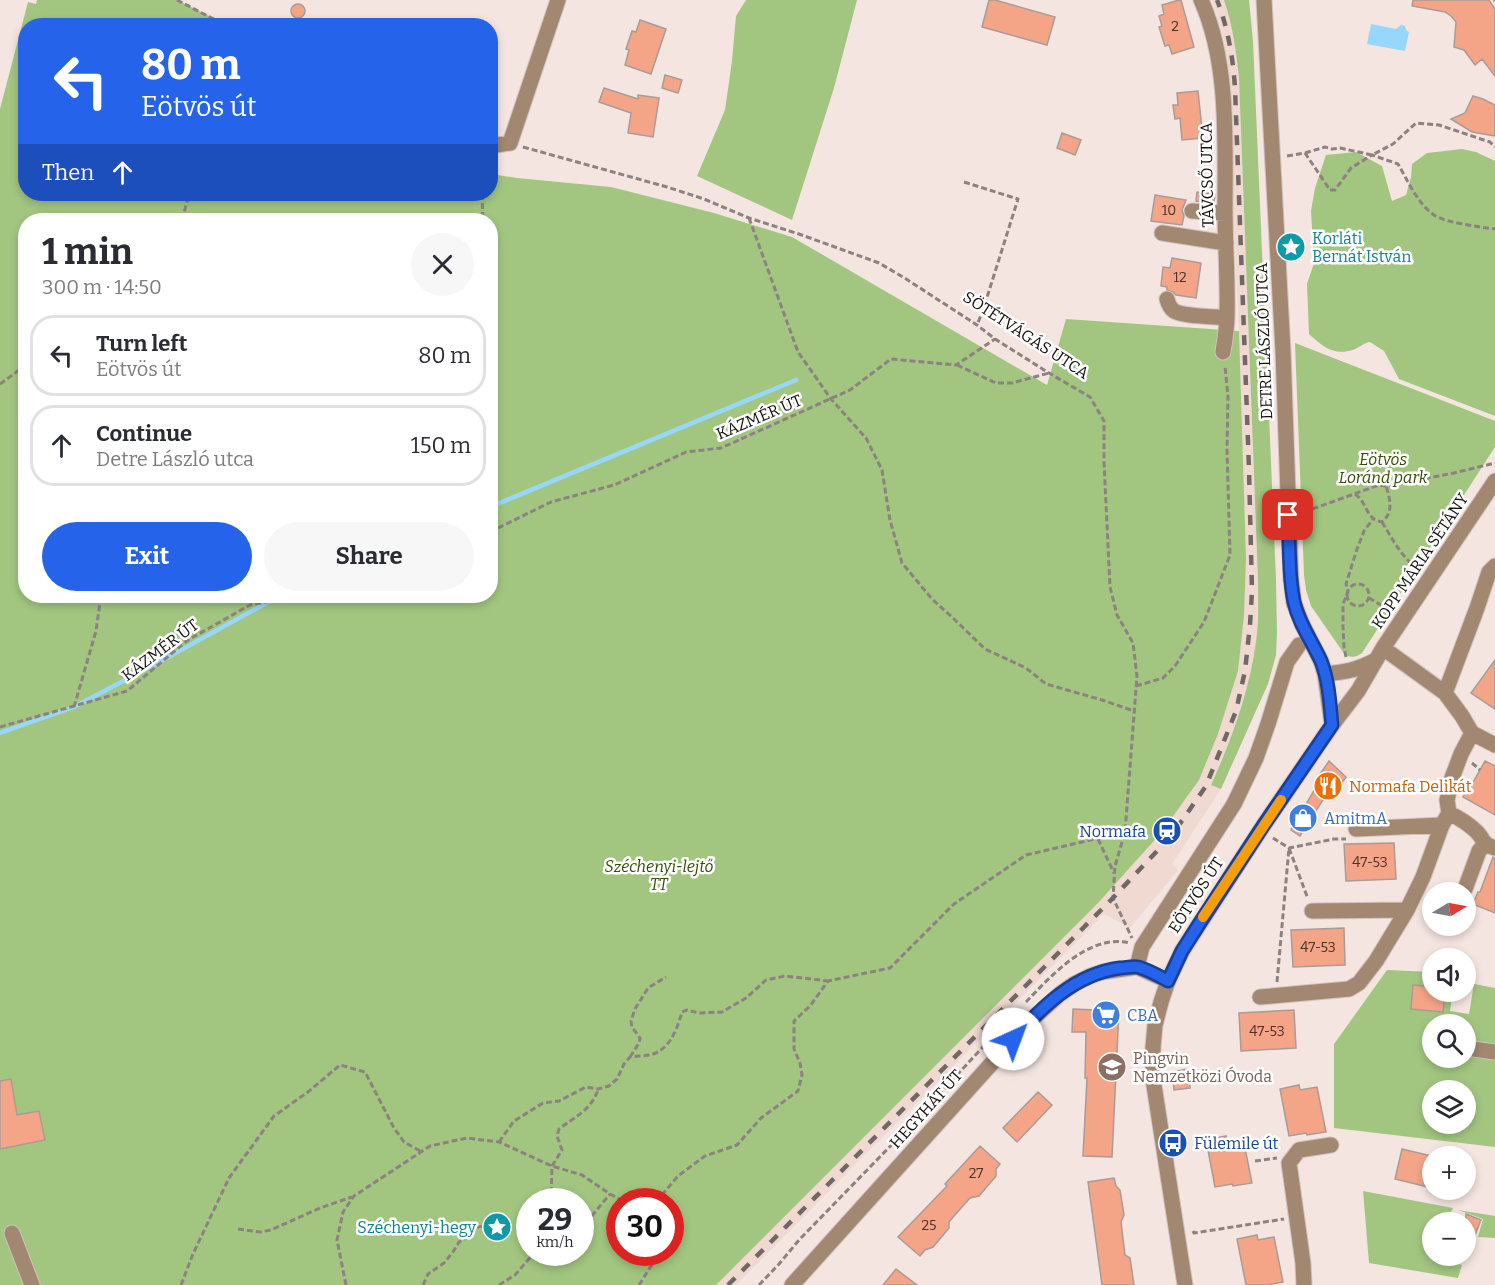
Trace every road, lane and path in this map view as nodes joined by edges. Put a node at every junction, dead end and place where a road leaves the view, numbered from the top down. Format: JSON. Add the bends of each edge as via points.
{"nodes":[{"id":1,"x":177,"y":0,"type":"edge"},
{"id":2,"x":558,"y":0,"type":"edge"},
{"id":3,"x":1201,"y":0,"type":"edge"},
{"id":4,"x":1264,"y":0,"type":"edge"},
{"id":5,"x":212,"y":18,"type":"edge"},
{"id":6,"x":510,"y":143,"type":"junction"},
{"id":7,"x":498,"y":145,"type":"edge"},
{"id":8,"x":1495,"y":147,"type":"edge"},
{"id":9,"x":1305,"y":153,"type":"junction"},
{"id":10,"x":1372,"y":155,"type":"junction"},
{"id":11,"x":1273,"y":158,"type":"junction"},
{"id":12,"x":964,"y":182,"type":"dead end"},
{"id":13,"x":1192,"y":211,"type":"dead end"},
{"id":14,"x":1225,"y":213,"type":"junction"},
{"id":15,"x":749,"y":218,"type":"junction"},
{"id":16,"x":1495,"y":229,"type":"edge"},
{"id":17,"x":1162,"y":233,"type":"dead end"},
{"id":18,"x":1226,"y":243,"type":"junction"},
{"id":19,"x":1167,"y":299,"type":"dead end"},
{"id":20,"x":1227,"y":318,"type":"junction"},
{"id":21,"x":977,"y":325,"type":"junction"},
{"id":22,"x":995,"y":339,"type":"junction"},
{"id":23,"x":1223,"y":352,"type":"joint"},
{"id":24,"x":956,"y":365,"type":"junction"},
{"id":25,"x":18,"y":371,"type":"edge"},
{"id":26,"x":1049,"y":373,"type":"junction"},
{"id":27,"x":0,"y":384,"type":"edge"},
{"id":28,"x":831,"y":399,"type":"junction"},
{"id":29,"x":1495,"y":463,"type":"edge"},
{"id":30,"x":1495,"y":482,"type":"edge"},
{"id":31,"x":1386,"y":486,"type":"junction"},
{"id":32,"x":1355,"y":494,"type":"junction"},
{"id":33,"x":1288,"y":515,"type":"junction"},
{"id":34,"x":1373,"y":519,"type":"junction"},
{"id":35,"x":1382,"y":522,"type":"junction"},
{"id":36,"x":498,"y":528,"type":"edge"},
{"id":37,"x":1495,"y":566,"type":"edge"},
{"id":38,"x":1430,"y":578,"type":"junction"},
{"id":39,"x":1348,"y":592,"type":"junction"},
{"id":40,"x":1369,"y":598,"type":"junction"},
{"id":41,"x":100,"y":603,"type":"edge"},
{"id":42,"x":256,"y":603,"type":"edge"},
{"id":43,"x":1403,"y":619,"type":"junction"},
{"id":44,"x":1299,"y":645,"type":"dead end"},
{"id":45,"x":1379,"y":654,"type":"junction"},
{"id":46,"x":1350,"y":671,"type":"junction"},
{"id":47,"x":1325,"y":674,"type":"junction"},
{"id":48,"x":1136,"y":686,"type":"junction"},
{"id":49,"x":1445,"y":693,"type":"junction"},
{"id":50,"x":74,"y":707,"type":"junction"},
{"id":51,"x":1134,"y":711,"type":"junction"},
{"id":52,"x":1332,"y":725,"type":"junction"},
{"id":53,"x":0,"y":727,"type":"edge"},
{"id":54,"x":1472,"y":733,"type":"junction"},
{"id":55,"x":1495,"y":745,"type":"edge"},
{"id":56,"x":1445,"y":819,"type":"junction"},
{"id":57,"x":1125,"y":832,"type":"junction"},
{"id":58,"x":1355,"y":834,"type":"joint"},
{"id":59,"x":1271,"y":837,"type":"dead end"},
{"id":60,"x":1098,"y":839,"type":"junction"},
{"id":61,"x":1490,"y":846,"type":"edge"},
{"id":62,"x":1289,"y":849,"type":"junction"},
{"id":63,"x":1114,"y":875,"type":"junction"},
{"id":64,"x":1468,"y":882,"type":"edge"},
{"id":65,"x":1407,"y":910,"type":"junction"},
{"id":66,"x":1312,"y":911,"type":"joint"},
{"id":67,"x":1131,"y":938,"type":"dead end"},
{"id":68,"x":1137,"y":967,"type":"junction"},
{"id":69,"x":666,"y":977,"type":"dead end"},
{"id":70,"x":828,"y":981,"type":"junction"},
{"id":71,"x":1168,"y":981,"type":"junction"},
{"id":72,"x":1268,"y":996,"type":"joint"},
{"id":73,"x":1476,"y":1049,"type":"edge"},
{"id":74,"x":1495,"y":1052,"type":"edge"},
{"id":75,"x":630,"y":1057,"type":"junction"},
{"id":76,"x":598,"y":1089,"type":"junction"},
{"id":77,"x":499,"y":1142,"type":"junction"},
{"id":78,"x":1331,"y":1145,"type":"dead end"},
{"id":79,"x":422,"y":1152,"type":"junction"},
{"id":80,"x":1255,"y":1161,"type":"dead end"},
{"id":81,"x":1289,"y":1163,"type":"junction"},
{"id":82,"x":552,"y":1166,"type":"junction"},
{"id":83,"x":551,"y":1188,"type":"edge"},
{"id":84,"x":668,"y":1188,"type":"edge"},
{"id":85,"x":606,"y":1191,"type":"edge"},
{"id":86,"x":354,"y":1196,"type":"junction"},
{"id":87,"x":606,"y":1199,"type":"edge"},
{"id":88,"x":594,"y":1213,"type":"edge"},
{"id":89,"x":1297,"y":1216,"type":"junction"},
{"id":90,"x":1192,"y":1223,"type":"dead end"},
{"id":91,"x":486,"y":1226,"type":"dead end"},
{"id":92,"x":238,"y":1229,"type":"dead end"},
{"id":93,"x":12,"y":1233,"type":"dead end"},
{"id":94,"x":524,"y":1266,"type":"edge"},
{"id":95,"x":651,"y":1266,"type":"edge"},
{"id":96,"x":32,"y":1285,"type":"edge"},
{"id":97,"x":181,"y":1285,"type":"edge"},
{"id":98,"x":346,"y":1285,"type":"edge"},
{"id":99,"x":423,"y":1285,"type":"edge"},
{"id":100,"x":499,"y":1285,"type":"edge"},
{"id":101,"x":639,"y":1285,"type":"edge"},
{"id":102,"x":792,"y":1285,"type":"edge"},
{"id":103,"x":1185,"y":1285,"type":"edge"},
{"id":104,"x":1304,"y":1285,"type":"edge"}],
"edges":[{"from":1,"to":5,"type":"path"},
{"from":2,"to":6,"type":"street"},
{"from":3,"to":14,"type":"street","name":"TÁVCSŐ UTCA","via":[[1219,60]]},
{"from":4,"to":11,"type":"street","name":"DETRE LÁSZLÓ UTCA"},
{"from":6,"to":7,"type":"street"},
{"from":6,"to":15,"type":"path","name":"SÖTÉTVÁGÁS UTCA","via":[[667,187]]},
{"from":8,"to":10,"type":"path","via":[[1439,125],[1416,123],[1393,144]]},
{"from":9,"to":10,"type":"path","via":[[1325,147]]},
{"from":9,"to":10,"type":"path","via":[[1330,190],[1335,190],[1351,168]]},
{"from":9,"to":11,"type":"path"},
{"from":10,"to":16,"type":"path","via":[[1398,164],[1418,198],[1435,216]]},
{"from":11,"to":33,"type":"street","name":"DETRE LÁSZLÓ UTCA"},
{"from":12,"to":21,"type":"path","via":[[1018,199]]},
{"from":13,"to":14,"type":"street"},
{"from":14,"to":18,"type":"street","name":"TÁVCSŐ UTCA"},
{"from":15,"to":21,"type":"path","name":"SÖTÉTVÁGÁS UTCA","via":[[879,263]]},
{"from":15,"to":28,"type":"path","via":[[798,352]]},
{"from":17,"to":18,"type":"street"},
{"from":18,"to":20,"type":"street","name":"TÁVCSŐ UTCA"},
{"from":19,"to":20,"type":"street","via":[[1175,311]]},
{"from":20,"to":23,"type":"street","name":"TÁVCSŐ UTCA"},
{"from":21,"to":22,"type":"path","name":"SÖTÉTVÁGÁS UTCA"},
{"from":22,"to":24,"type":"path"},
{"from":22,"to":26,"type":"path","name":"SÖTÉTVÁGÁS UTCA"},
{"from":23,"to":48,"type":"path","via":[[1228,397],[1230,555],[1204,622],[1175,666],[1163,678]]},
{"from":24,"to":26,"type":"path","name":"KÁZMÉR ÚT","via":[[996,383]]},
{"from":24,"to":28,"type":"path","name":"KÁZMÉR ÚT","via":[[891,358],[850,390]]},
{"from":25,"to":27,"type":"path"},
{"from":26,"to":48,"type":"path","name":"SÖTÉTVÁGÁS UTCA","via":[[1090,397],[1104,421],[1110,586],[1117,615],[1133,643]]},
{"from":28,"to":36,"type":"path","name":"KÁZMÉR ÚT","via":[[721,448],[686,452],[614,485],[551,502]]},
{"from":28,"to":51,"type":"path","via":[[866,438],[882,470],[890,520],[903,563],[932,599],[985,649],[1026,668],[1046,684]]},
{"from":29,"to":31,"type":"path"},
{"from":30,"to":38,"type":"street","name":"KOPP MÁRIA SÉTÁNY"},
{"from":31,"to":32,"type":"path"},
{"from":31,"to":35,"type":"path","via":[[1390,508]]},
{"from":32,"to":33,"type":"path"},
{"from":32,"to":34,"type":"path"},
{"from":33,"to":47,"type":"street","name":"DETRE LÁSZLÓ UTCA","via":[[1294,603]]},
{"from":34,"to":35,"type":"path"},
{"from":34,"to":39,"type":"path","via":[[1357,549],[1346,584]]},
{"from":35,"to":38,"type":"path","via":[[1401,553]]},
{"from":37,"to":49,"type":"street","via":[[1489,572]]},
{"from":38,"to":43,"type":"street","name":"KOPP MÁRIA SÉTÁNY"},
{"from":39,"to":40,"type":"path","via":[[1348,599],[1357,606]]},
{"from":39,"to":40,"type":"path","via":[[1352,586],[1362,584],[1369,591]]},
{"from":39,"to":46,"type":"path","via":[[1343,604],[1343,627]]},
{"from":40,"to":43,"type":"path"},
{"from":41,"to":50,"type":"path"},
{"from":42,"to":50,"type":"path","name":"KÁZMÉR ÚT","via":[[188,640],[127,692]]},
{"from":43,"to":45,"type":"street","name":"KOPP MÁRIA SÉTÁNY"},
{"from":44,"to":68,"type":"street","via":[[1287,662],[1256,758],[1234,804],[1142,947]]},
{"from":45,"to":46,"type":"street","via":[[1362,668]]},
{"from":45,"to":49,"type":"street"},
{"from":45,"to":52,"type":"street","name":"EÖTVÖS ÚT"},
{"from":46,"to":47,"type":"street"},
{"from":47,"to":52,"type":"street"},
{"from":48,"to":51,"type":"path","name":"SÖTÉTVÁGÁS UTCA"},
{"from":49,"to":54,"type":"street"},
{"from":50,"to":53,"type":"path","name":"KÁZMÉR ÚT"},
{"from":51,"to":57,"type":"path","name":"SÖTÉTVÁGÁS UTCA"},
{"from":52,"to":71,"type":"street","name":"EÖTVÖS ÚT","via":[[1201,921]]},
{"from":54,"to":55,"type":"street"},
{"from":54,"to":56,"type":"street","via":[[1452,778]]},
{"from":56,"to":58,"type":"street"},
{"from":56,"to":61,"type":"street","via":[[1462,820]]},
{"from":56,"to":65,"type":"street"},
{"from":57,"to":60,"type":"path"},
{"from":57,"to":63,"type":"path","name":"SÖTÉTVÁGÁS UTCA"},
{"from":58,"to":62,"type":"path"},
{"from":59,"to":62,"type":"path"},
{"from":60,"to":63,"type":"path"},
{"from":60,"to":70,"type":"path","via":[[1026,855],[954,904],[890,968]]},
{"from":61,"to":64,"type":"street","via":[[1479,851]]},
{"from":62,"to":66,"type":"path"},
{"from":62,"to":72,"type":"path"},
{"from":63,"to":67,"type":"path","name":"SÖTÉTVÁGÁS UTCA","via":[[1113,898]]},
{"from":65,"to":66,"type":"street"},
{"from":65,"to":72,"type":"street","via":[[1359,983],[1349,989]]},
{"from":68,"to":71,"type":"street"},
{"from":68,"to":102,"type":"street","name":"HEGYHÁT ÚT","via":[[1090,976],[1042,1008]]},
{"from":69,"to":75,"type":"path","via":[[648,988],[635,1010],[632,1027],[640,1038]]},
{"from":70,"to":75,"type":"path","via":[[785,976],[766,980],[722,1012],[681,1012],[668,1045],[652,1054]]},
{"from":70,"to":84,"type":"path","via":[[794,1021],[794,1049],[802,1076],[798,1091],[761,1118],[737,1145],[705,1156]]},
{"from":71,"to":103,"type":"street","name":"EÖTVÖS ÚT","via":[[1155,1025],[1153,1079]]},
{"from":73,"to":74,"type":"street"},
{"from":75,"to":76,"type":"path","via":[[617,1079]]},
{"from":76,"to":77,"type":"path","via":[[586,1088],[559,1101],[543,1103],[514,1121]]},
{"from":76,"to":82,"type":"path","via":[[594,1101],[559,1129],[562,1150]]},
{"from":77,"to":79,"type":"path","via":[[467,1138],[430,1146]]},
{"from":77,"to":82,"type":"path"},
{"from":78,"to":81,"type":"street","via":[[1299,1150]]},
{"from":79,"to":86,"type":"path"},
{"from":79,"to":97,"type":"path","via":[[404,1142],[394,1128],[365,1072],[340,1065],[274,1116],[229,1178]]},
{"from":80,"to":81,"type":"path","via":[[1278,1158]]},
{"from":81,"to":89,"type":"street"},
{"from":82,"to":83,"type":"path"},
{"from":82,"to":85,"type":"path","via":[[582,1175]]},
{"from":86,"to":92,"type":"path","via":[[271,1230]]},
{"from":86,"to":98,"type":"path","via":[[343,1212],[337,1240]]},
{"from":87,"to":88,"type":"path"},
{"from":89,"to":90,"type":"path","via":[[1194,1233]]},
{"from":89,"to":104,"type":"street"},
{"from":91,"to":99,"type":"path","via":[[477,1227],[459,1242],[444,1263],[428,1274]]},
{"from":93,"to":96,"type":"street"},
{"from":94,"to":100,"type":"path"},
{"from":95,"to":101,"type":"path"}]}
